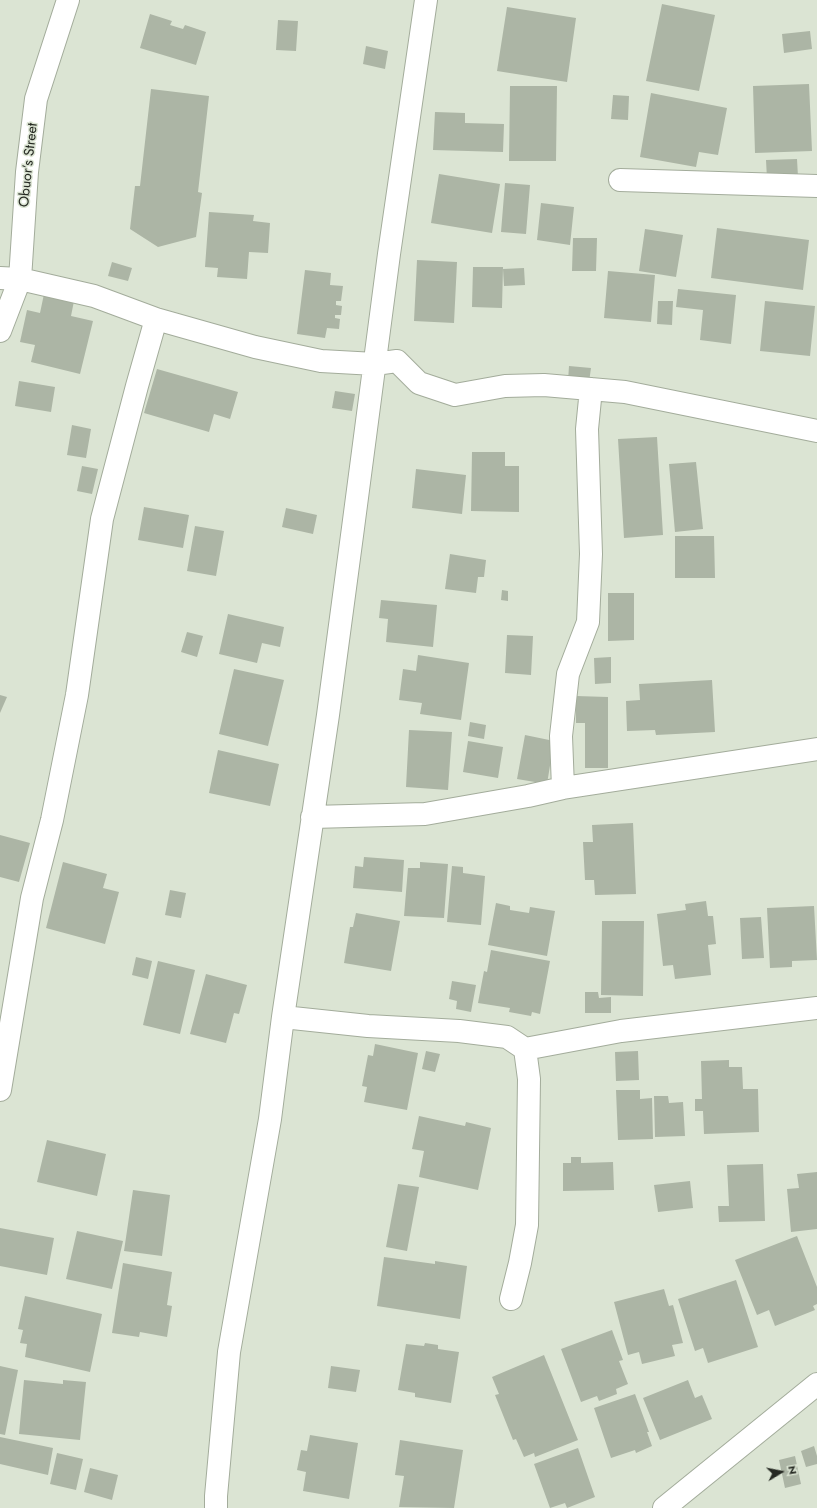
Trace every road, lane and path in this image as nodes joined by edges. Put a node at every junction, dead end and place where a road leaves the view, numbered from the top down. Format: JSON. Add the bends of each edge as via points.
{"nodes":[{"id":1,"x":68,"y":0,"type":"edge"},
{"id":2,"x":426,"y":0,"type":"edge"},
{"id":3,"x":620,"y":180,"type":"dead end"},
{"id":4,"x":817,"y":186,"type":"edge"},
{"id":5,"x":10,"y":278,"type":"edge"},
{"id":6,"x":156,"y":319,"type":"junction"},
{"id":7,"x":0,"y":331,"type":"edge"},
{"id":8,"x":375,"y":364,"type":"junction"},
{"id":9,"x":591,"y":389,"type":"junction"},
{"id":10,"x":817,"y":431,"type":"edge"},
{"id":11,"x":817,"y":749,"type":"edge"},
{"id":12,"x":563,"y":788,"type":"junction"},
{"id":13,"x":312,"y":817,"type":"junction"},
{"id":14,"x":817,"y":1008,"type":"edge"},
{"id":15,"x":283,"y":1017,"type":"junction"},
{"id":16,"x":525,"y":1049,"type":"junction"},
{"id":17,"x":0,"y":1090,"type":"edge"},
{"id":18,"x":511,"y":1299,"type":"dead end"},
{"id":19,"x":817,"y":1384,"type":"edge"},
{"id":20,"x":216,"y":1508,"type":"edge"},
{"id":21,"x":664,"y":1508,"type":"edge"}],
"edges":[{"from":1,"to":5,"type":"street","name":"Obuor’s Street","via":[[36,99]]},
{"from":2,"to":8,"type":"street"},
{"from":3,"to":4,"type":"street"},
{"from":5,"to":6,"type":"street","via":[[94,296]]},
{"from":5,"to":7,"type":"street","name":"Obuor’s Street"},
{"from":6,"to":8,"type":"street","via":[[255,347],[321,361]]},
{"from":6,"to":17,"type":"street","via":[[102,519],[77,694],[52,820],[32,898]]},
{"from":8,"to":9,"type":"street","via":[[397,361],[419,382],[455,395],[505,386],[544,384]]},
{"from":8,"to":13,"type":"street"},
{"from":9,"to":10,"type":"street","via":[[625,392]]},
{"from":9,"to":12,"type":"street","via":[[587,429],[591,554],[588,622],[568,674],[561,736]]},
{"from":11,"to":12,"type":"street"},
{"from":12,"to":13,"type":"street","via":[[425,814]]},
{"from":13,"to":15,"type":"street"},
{"from":14,"to":16,"type":"street","via":[[620,1031]]},
{"from":15,"to":16,"type":"street","via":[[507,1037]]},
{"from":15,"to":20,"type":"street","via":[[270,1119],[229,1352]]},
{"from":16,"to":18,"type":"street","via":[[529,1080],[527,1225]]},
{"from":19,"to":21,"type":"street"}]}
